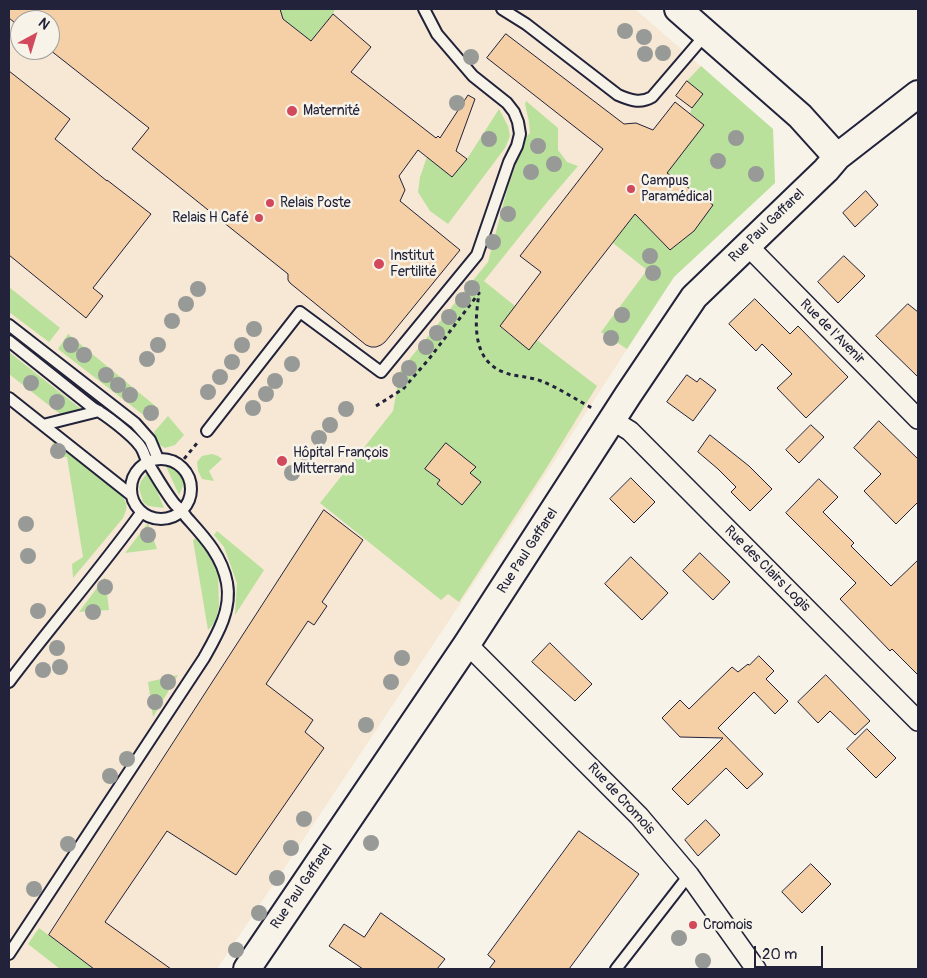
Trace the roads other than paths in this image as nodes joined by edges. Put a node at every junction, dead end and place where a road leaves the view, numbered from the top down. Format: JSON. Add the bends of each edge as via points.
{"nodes":[{"id":1,"x":424,"y":9,"type":"edge"},
{"id":2,"x":502,"y":9,"type":"edge"},
{"id":3,"x":678,"y":9,"type":"edge"},
{"id":4,"x":707,"y":34,"type":"junction"},
{"id":5,"x":918,"y":94,"type":"edge"},
{"id":6,"x":837,"y":156,"type":"junction"},
{"id":7,"x":747,"y":246,"type":"junction"},
{"id":8,"x":9,"y":325,"type":"edge"},
{"id":9,"x":9,"y":341,"type":"edge"},
{"id":10,"x":9,"y":398,"type":"edge"},
{"id":11,"x":99,"y":411,"type":"junction"},
{"id":12,"x":918,"y":419,"type":"edge"},
{"id":13,"x":612,"y":420,"type":"junction"},
{"id":14,"x":43,"y":425,"type":"junction"},
{"id":15,"x":207,"y":431,"type":"road end"},
{"id":16,"x":153,"y":460,"type":"junction"},
{"id":17,"x":130,"y":494,"type":"junction"},
{"id":18,"x":182,"y":511,"type":"junction"},
{"id":19,"x":141,"y":513,"type":"junction"},
{"id":20,"x":467,"y":644,"type":"junction"},
{"id":21,"x":9,"y":682,"type":"edge"},
{"id":22,"x":918,"y":721,"type":"edge"},
{"id":23,"x":689,"y":875,"type":"junction"},
{"id":24,"x":9,"y":954,"type":"edge"},
{"id":25,"x":247,"y":969,"type":"edge"},
{"id":26,"x":616,"y":969,"type":"edge"},
{"id":27,"x":756,"y":969,"type":"edge"}],
"edges":[{"from":1,"to":15,"type":"lane","via":[[437,34],[473,76],[507,103],[518,122],[517,146],[477,255],[381,372],[300,312]]},
{"from":2,"to":4,"type":"lane","via":[[618,95],[636,101],[652,97]]},
{"from":3,"to":4,"type":"street"},
{"from":4,"to":6,"type":"street","via":[[800,116]]},
{"from":5,"to":6,"type":"street","name":"Rue Paul Gaffarel"},
{"from":6,"to":7,"type":"street","name":"Rue Paul Gaffarel"},
{"from":7,"to":12,"type":"street","name":"Rue de l'Avenir"},
{"from":7,"to":13,"type":"street","name":"Rue Paul Gaffarel","via":[[694,297]]},
{"from":8,"to":16,"type":"lane","via":[[135,423],[150,440]]},
{"from":9,"to":11,"type":"lane"},
{"from":10,"to":14,"type":"lane"},
{"from":11,"to":14,"type":"lane"},
{"from":11,"to":16,"type":"lane","via":[[126,432]]},
{"from":13,"to":20,"type":"street","name":"Rue Paul Gaffarel"},
{"from":13,"to":22,"type":"street","name":"Rue des Clairs Logis","via":[[630,431]]},
{"from":14,"to":17,"type":"lane"},
{"from":16,"to":17,"type":"lane","via":[[140,467],[134,475]]},
{"from":16,"to":18,"type":"lane","via":[[174,503]]},
{"from":16,"to":18,"type":"lane","via":[[172,461],[186,472],[192,490]]},
{"from":17,"to":19,"type":"lane"},
{"from":18,"to":19,"type":"lane","via":[[166,520],[149,518]]},
{"from":18,"to":24,"type":"lane","via":[[221,562],[227,595],[220,627],[204,658]]},
{"from":19,"to":21,"type":"lane"},
{"from":20,"to":23,"type":"street","name":"Rue de Cromois","via":[[639,816]]},
{"from":20,"to":25,"type":"street","name":"Rue Paul Gaffarel"},
{"from":23,"to":26,"type":"lane"},
{"from":23,"to":27,"type":"street","name":"Rue de Cromois"}]}
